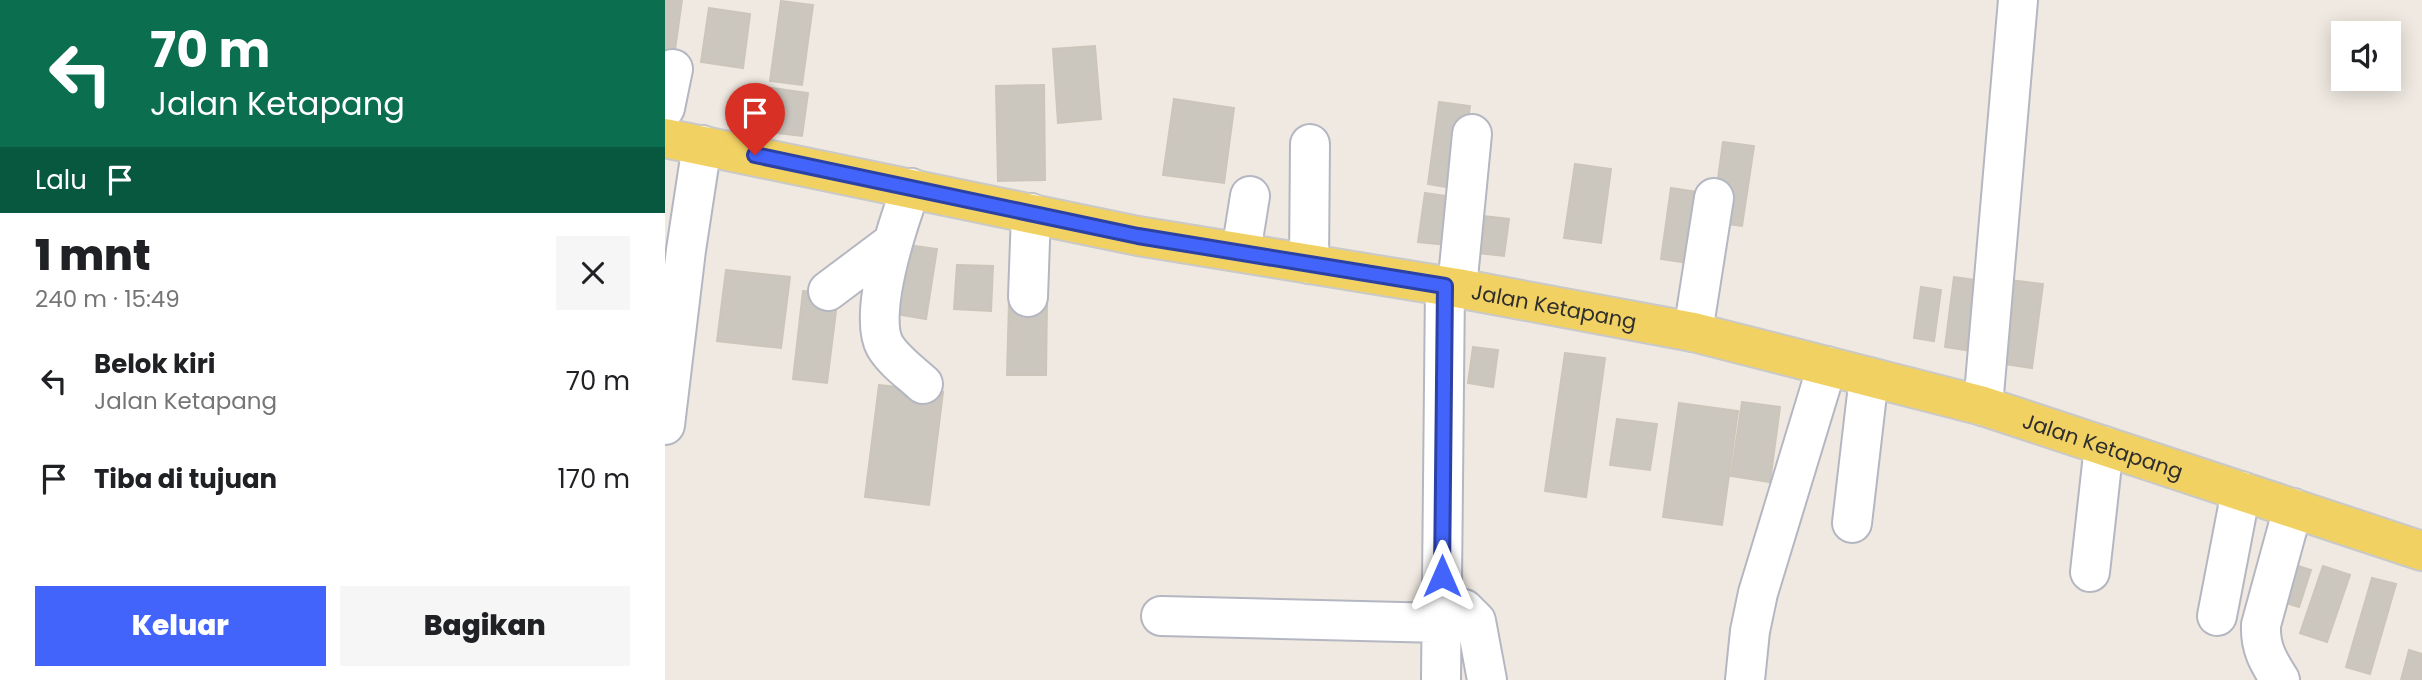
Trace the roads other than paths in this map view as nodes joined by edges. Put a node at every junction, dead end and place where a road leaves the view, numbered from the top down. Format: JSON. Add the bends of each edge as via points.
{"nodes":[{"id":1,"x":2018,"y":0,"type":"edge"},
{"id":2,"x":673,"y":69,"type":"dead end"},
{"id":3,"x":665,"y":108,"type":"edge"},
{"id":4,"x":1472,"y":134,"type":"dead end"},
{"id":5,"x":665,"y":138,"type":"edge"},
{"id":6,"x":1310,"y":144,"type":"dead end"},
{"id":7,"x":702,"y":145,"type":"junction"},
{"id":8,"x":911,"y":188,"type":"junction"},
{"id":9,"x":1250,"y":196,"type":"dead end"},
{"id":10,"x":1714,"y":198,"type":"dead end"},
{"id":11,"x":1031,"y":213,"type":"junction"},
{"id":12,"x":892,"y":243,"type":"junction"},
{"id":13,"x":1241,"y":253,"type":"junction"},
{"id":14,"x":1309,"y":264,"type":"junction"},
{"id":15,"x":1451,"y":287,"type":"junction"},
{"id":16,"x":828,"y":291,"type":"dead end"},
{"id":17,"x":1028,"y":297,"type":"dead end"},
{"id":18,"x":1693,"y":332,"type":"junction"},
{"id":19,"x":1827,"y":366,"type":"junction"},
{"id":20,"x":1869,"y":377,"type":"junction"},
{"id":21,"x":923,"y":384,"type":"dead end"},
{"id":22,"x":1983,"y":406,"type":"junction"},
{"id":23,"x":665,"y":425,"type":"edge"},
{"id":24,"x":2104,"y":446,"type":"junction"},
{"id":25,"x":2241,"y":491,"type":"junction"},
{"id":26,"x":2293,"y":508,"type":"junction"},
{"id":27,"x":1852,"y":523,"type":"dead end"},
{"id":28,"x":2422,"y":551,"type":"edge"},
{"id":29,"x":2090,"y":572,"type":"dead end"},
{"id":30,"x":1442,"y":613,"type":"junction"},
{"id":31,"x":1161,"y":616,"type":"dead end"},
{"id":32,"x":2217,"y":616,"type":"dead end"},
{"id":33,"x":1441,"y":680,"type":"edge"},
{"id":34,"x":1487,"y":680,"type":"edge"},
{"id":35,"x":1745,"y":680,"type":"edge"},
{"id":36,"x":2280,"y":680,"type":"edge"}],
"edges":[{"from":1,"to":22,"type":"street"},
{"from":2,"to":3,"type":"street"},
{"from":4,"to":15,"type":"street"},
{"from":5,"to":7,"type":"main road","name":"Jalan Ketapang"},
{"from":6,"to":14,"type":"street"},
{"from":7,"to":8,"type":"main road","name":"Jalan Ketapang"},
{"from":7,"to":23,"type":"street"},
{"from":8,"to":11,"type":"main road","name":"Jalan Ketapang"},
{"from":8,"to":12,"type":"street"},
{"from":9,"to":13,"type":"street"},
{"from":10,"to":18,"type":"street"},
{"from":11,"to":13,"type":"main road","name":"Jalan Ketapang"},
{"from":11,"to":17,"type":"street"},
{"from":12,"to":16,"type":"street"},
{"from":12,"to":21,"type":"street","via":[[879,321],[883,344]]},
{"from":13,"to":14,"type":"main road","name":"Jalan Ketapang"},
{"from":14,"to":15,"type":"main road","name":"Jalan Ketapang"},
{"from":15,"to":18,"type":"main road","name":"Jalan Ketapang"},
{"from":15,"to":30,"type":"street"},
{"from":18,"to":19,"type":"main road","name":"Jalan Ketapang"},
{"from":19,"to":20,"type":"main road","name":"Jalan Ketapang"},
{"from":19,"to":35,"type":"street","via":[[1758,593]]},
{"from":20,"to":22,"type":"main road","name":"Jalan Ketapang"},
{"from":20,"to":27,"type":"street"},
{"from":22,"to":24,"type":"main road","name":"Jalan Ketapang"},
{"from":24,"to":25,"type":"main road","name":"Jalan Ketapang"},
{"from":24,"to":29,"type":"street"},
{"from":25,"to":26,"type":"main road","name":"Jalan Ketapang"},
{"from":25,"to":32,"type":"street"},
{"from":26,"to":28,"type":"main road","name":"Jalan Ketapang"},
{"from":26,"to":36,"type":"street","via":[[2261,625],[2263,649]]},
{"from":30,"to":31,"type":"street"},
{"from":30,"to":33,"type":"street"},
{"from":30,"to":34,"type":"street","via":[[1464,609],[1476,621]]}]}
